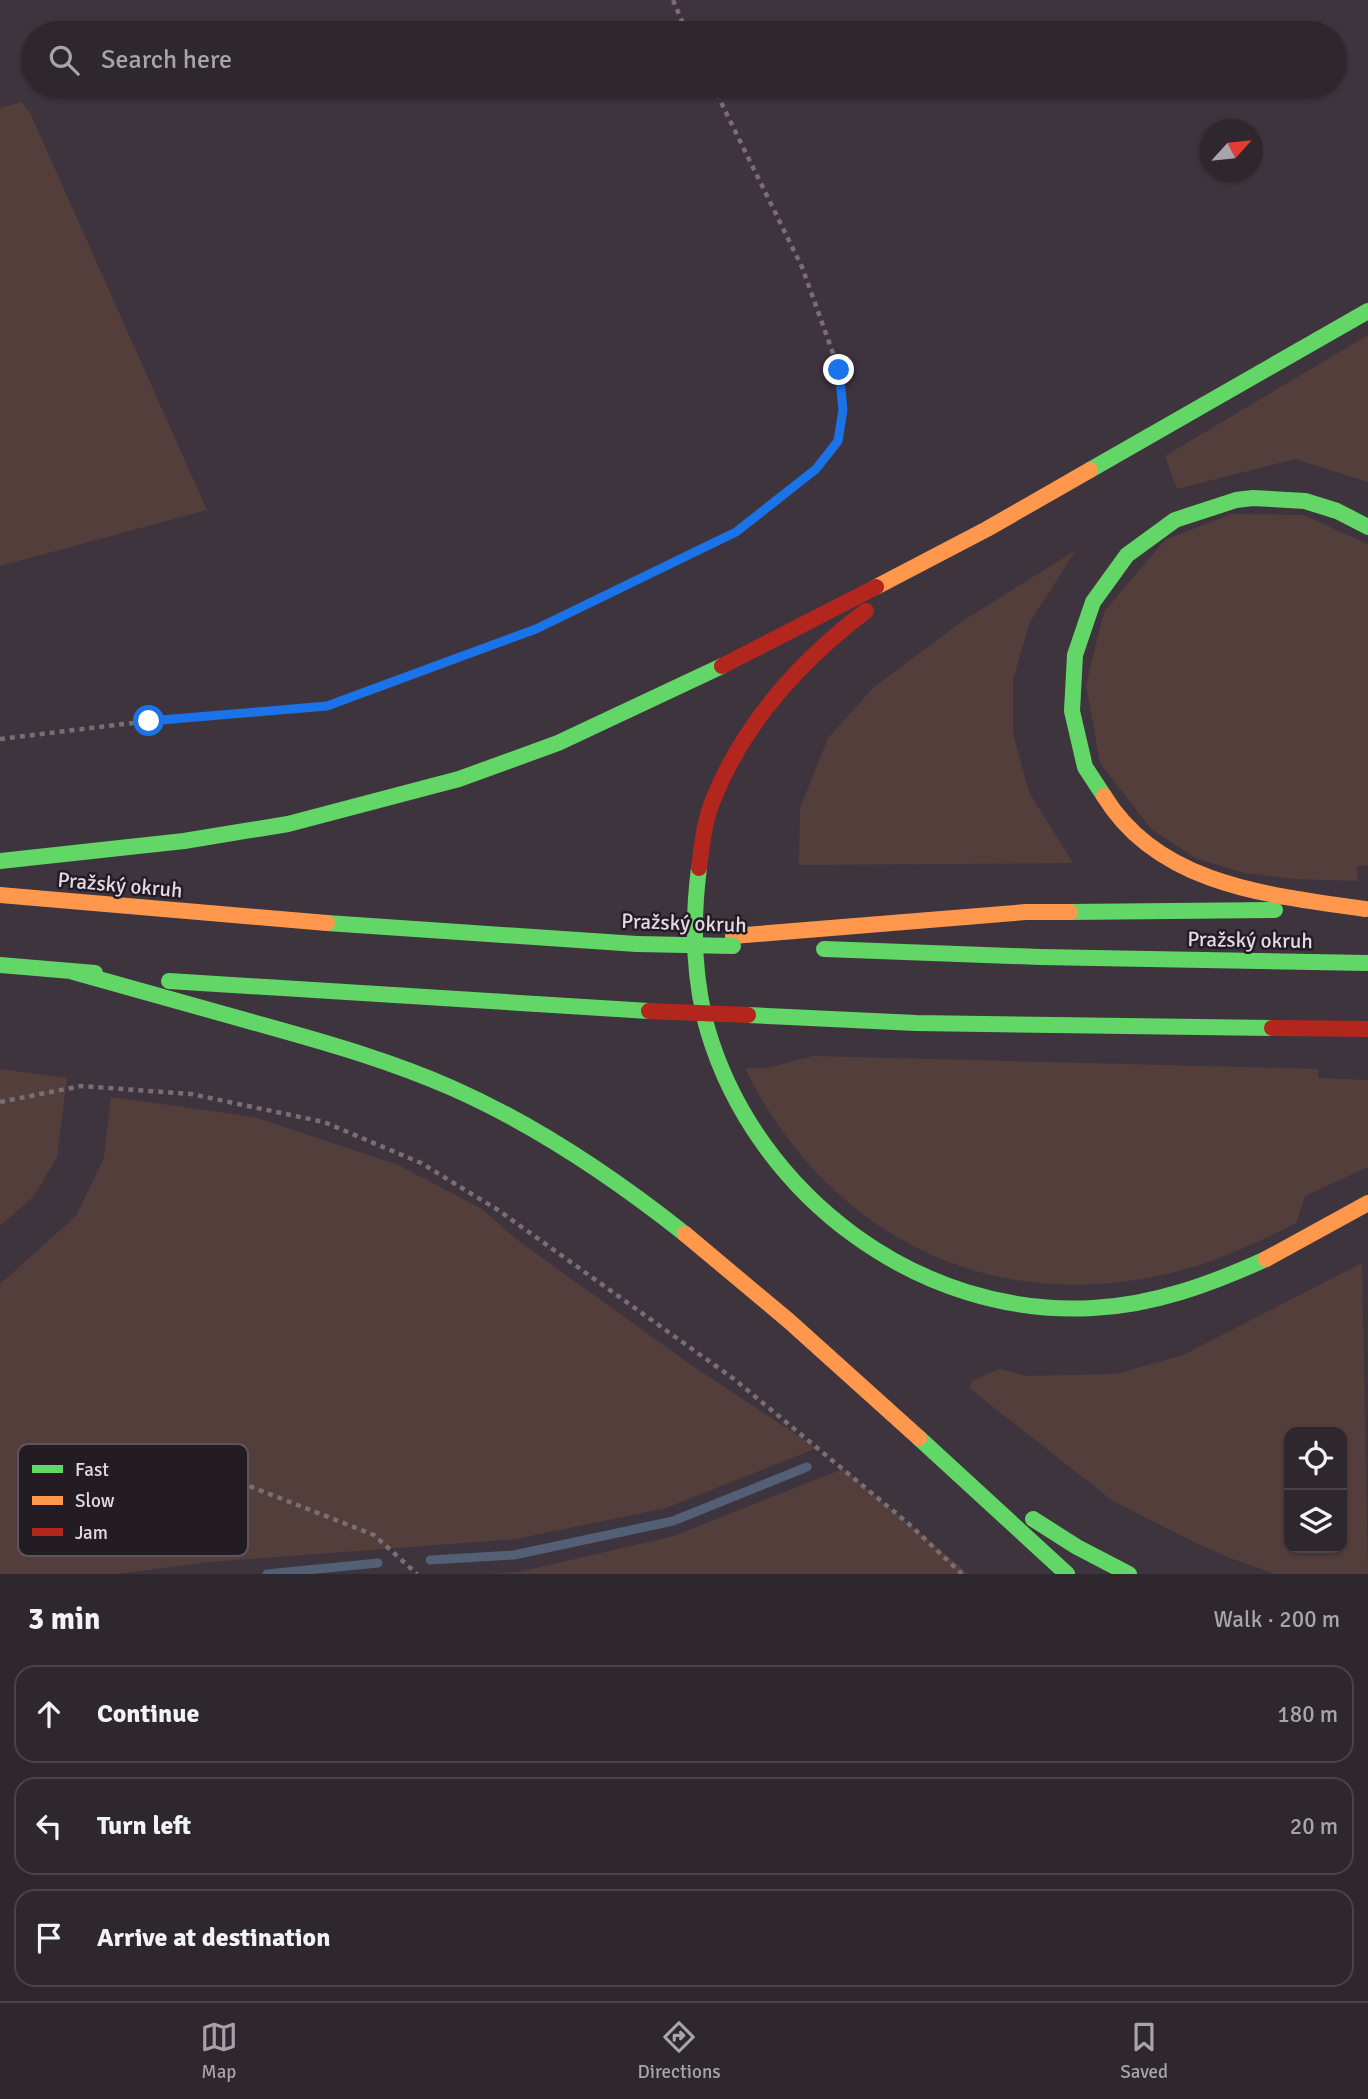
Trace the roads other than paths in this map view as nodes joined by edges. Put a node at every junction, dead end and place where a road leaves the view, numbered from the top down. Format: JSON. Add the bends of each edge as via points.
{"nodes":[{"id":1,"x":1368,"y":311,"type":"edge"},
{"id":2,"x":1368,"y":527,"type":"edge"},
{"id":3,"x":987,"y":529,"type":"junction"},
{"id":4,"x":0,"y":861,"type":"edge"},
{"id":5,"x":0,"y":895,"type":"edge"},
{"id":6,"x":1366,"y":909,"type":"edge"},
{"id":7,"x":733,"y":941,"type":"junction"},
{"id":8,"x":1363,"y":963,"type":"edge"},
{"id":9,"x":0,"y":965,"type":"edge"},
{"id":10,"x":70,"y":971,"type":"junction"},
{"id":11,"x":1368,"y":1029,"type":"edge"},
{"id":12,"x":1368,"y":1203,"type":"edge"},
{"id":13,"x":903,"y":1420,"type":"junction"},
{"id":14,"x":1067,"y":1574,"type":"edge"},
{"id":15,"x":1129,"y":1574,"type":"edge"}],
"edges":[{"from":1,"to":3,"type":"highway"},
{"from":2,"to":6,"type":"highway","via":[[1323,505],[1268,497],[1213,505],[1172,521],[1137,545],[1098,591],[1076,646],[1071,684],[1075,729],[1087,769],[1114,813],[1150,848],[1185,869],[1239,887]]},
{"from":3,"to":4,"type":"highway","via":[[640,707],[459,779],[234,834]]},
{"from":3,"to":12,"type":"highway","via":[[813,653],[764,713],[713,801],[694,885],[695,972],[717,1056],[742,1114],[763,1146],[813,1203],[874,1250],[979,1296],[1029,1304],[1124,1305],[1201,1287],[1239,1273]]},
{"from":5,"to":7,"type":"highway","name":"Pražský okruh","bridge":true,"via":[[231,916],[638,943]]},
{"from":6,"to":7,"type":"highway","via":[[1026,912]]},
{"from":7,"to":8,"type":"highway","name":"Pražský okruh","via":[[795,948],[1040,957]]},
{"from":9,"to":10,"type":"highway"},
{"from":10,"to":11,"type":"highway","bridge":true,"via":[[221,986],[916,1023]]},
{"from":10,"to":13,"type":"highway","via":[[336,1046],[451,1087],[522,1123],[643,1200]]},
{"from":13,"to":14,"type":"highway"},
{"from":13,"to":15,"type":"highway","via":[[1032,1518]]}]}
